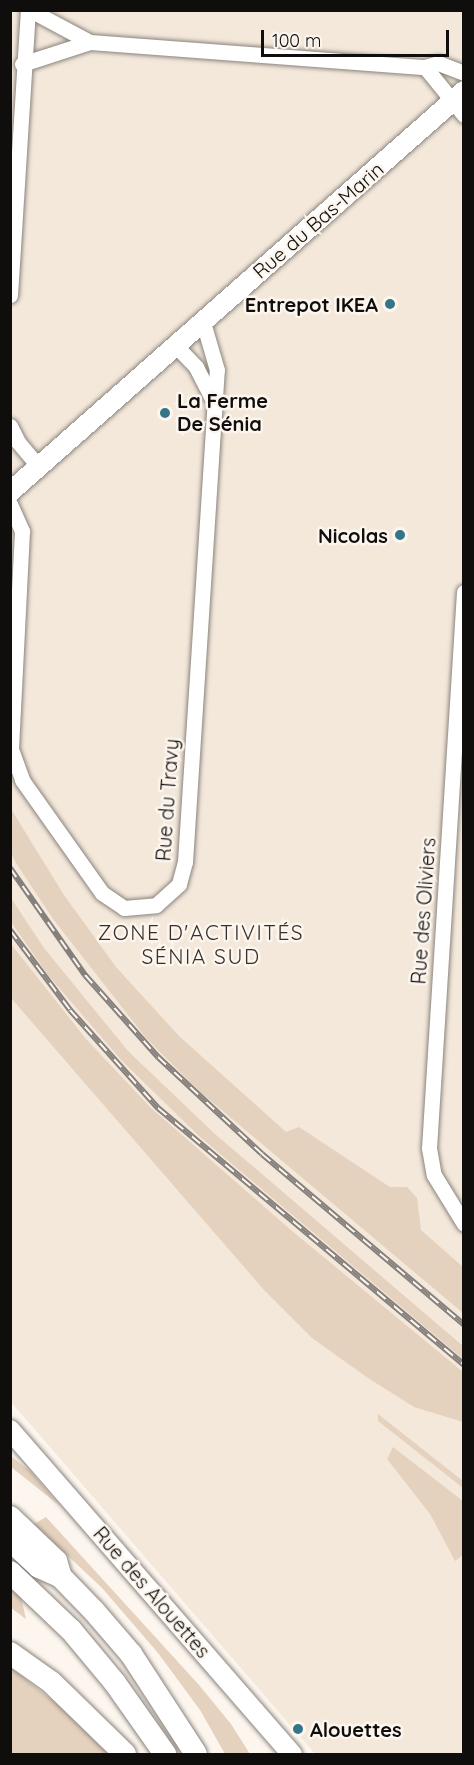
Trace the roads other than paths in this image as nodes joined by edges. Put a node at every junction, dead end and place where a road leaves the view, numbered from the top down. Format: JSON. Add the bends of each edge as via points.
{"nodes":[{"id":1,"x":29,"y":10,"type":"edge"},
{"id":2,"x":90,"y":42,"type":"junction"},
{"id":3,"x":22,"y":64,"type":"junction"},
{"id":4,"x":425,"y":67,"type":"junction"},
{"id":5,"x":464,"y":73,"type":"edge"},
{"id":6,"x":460,"y":102,"type":"edge"},
{"id":7,"x":10,"y":295,"type":"edge"},
{"id":8,"x":203,"y":322,"type":"junction"},
{"id":9,"x":176,"y":346,"type":"junction"},
{"id":10,"x":213,"y":402,"type":"junction"},
{"id":11,"x":10,"y":426,"type":"edge"},
{"id":12,"x":39,"y":467,"type":"junction"},
{"id":13,"x":12,"y":490,"type":"edge"},
{"id":14,"x":15,"y":546,"type":"edge"},
{"id":15,"x":464,"y":591,"type":"edge"},
{"id":16,"x":464,"y":1224,"type":"edge"},
{"id":17,"x":10,"y":1430,"type":"edge"},
{"id":18,"x":10,"y":1517,"type":"edge"},
{"id":19,"x":10,"y":1540,"type":"edge"},
{"id":20,"x":10,"y":1572,"type":"edge"},
{"id":21,"x":61,"y":1577,"type":"junction"},
{"id":22,"x":10,"y":1641,"type":"edge"},
{"id":23,"x":10,"y":1653,"type":"edge"},
{"id":24,"x":51,"y":1682,"type":"junction"},
{"id":25,"x":125,"y":1755,"type":"edge"},
{"id":26,"x":165,"y":1755,"type":"edge"},
{"id":27,"x":196,"y":1755,"type":"edge"},
{"id":28,"x":292,"y":1755,"type":"edge"}],
"edges":[{"from":1,"to":2,"type":"street"},
{"from":1,"to":3,"type":"street"},
{"from":2,"to":3,"type":"street"},
{"from":2,"to":4,"type":"street"},
{"from":3,"to":7,"type":"street"},
{"from":4,"to":5,"type":"street","via":[[445,64]]},
{"from":4,"to":6,"type":"street"},
{"from":6,"to":8,"type":"main road","name":"Rue du Bas-Marin"},
{"from":8,"to":9,"type":"main road","name":"Rue du Bas-Marin"},
{"from":8,"to":10,"type":"street","name":"Rue du Travy","via":[[217,370]]},
{"from":9,"to":10,"type":"street","name":"Rue du Travy","via":[[196,366]]},
{"from":9,"to":12,"type":"main road","name":"Rue du Bas-Marin"},
{"from":10,"to":14,"type":"street","name":"Rue du Travy","via":[[185,862],[179,884],[156,905],[124,908],[102,893],[22,780],[11,750]]},
{"from":11,"to":12,"type":"street"},
{"from":12,"to":13,"type":"main road","name":"Rue du Bas-Marin"},
{"from":13,"to":14,"type":"street","name":"Rue du Travy","via":[[22,524]]},
{"from":15,"to":16,"type":"street","name":"Rue des Oliviers","via":[[429,1148],[434,1174]]},
{"from":17,"to":28,"type":"main road","name":"Rue des Alouettes"},
{"from":18,"to":21,"type":"highway","via":[[56,1561]]},
{"from":19,"to":21,"type":"highway","via":[[39,1567]]},
{"from":20,"to":26,"type":"highway","via":[[71,1630],[128,1700]]},
{"from":21,"to":27,"type":"highway","via":[[131,1653]]},
{"from":22,"to":24,"type":"highway"},
{"from":23,"to":24,"type":"highway"},
{"from":24,"to":25,"type":"highway"}]}
